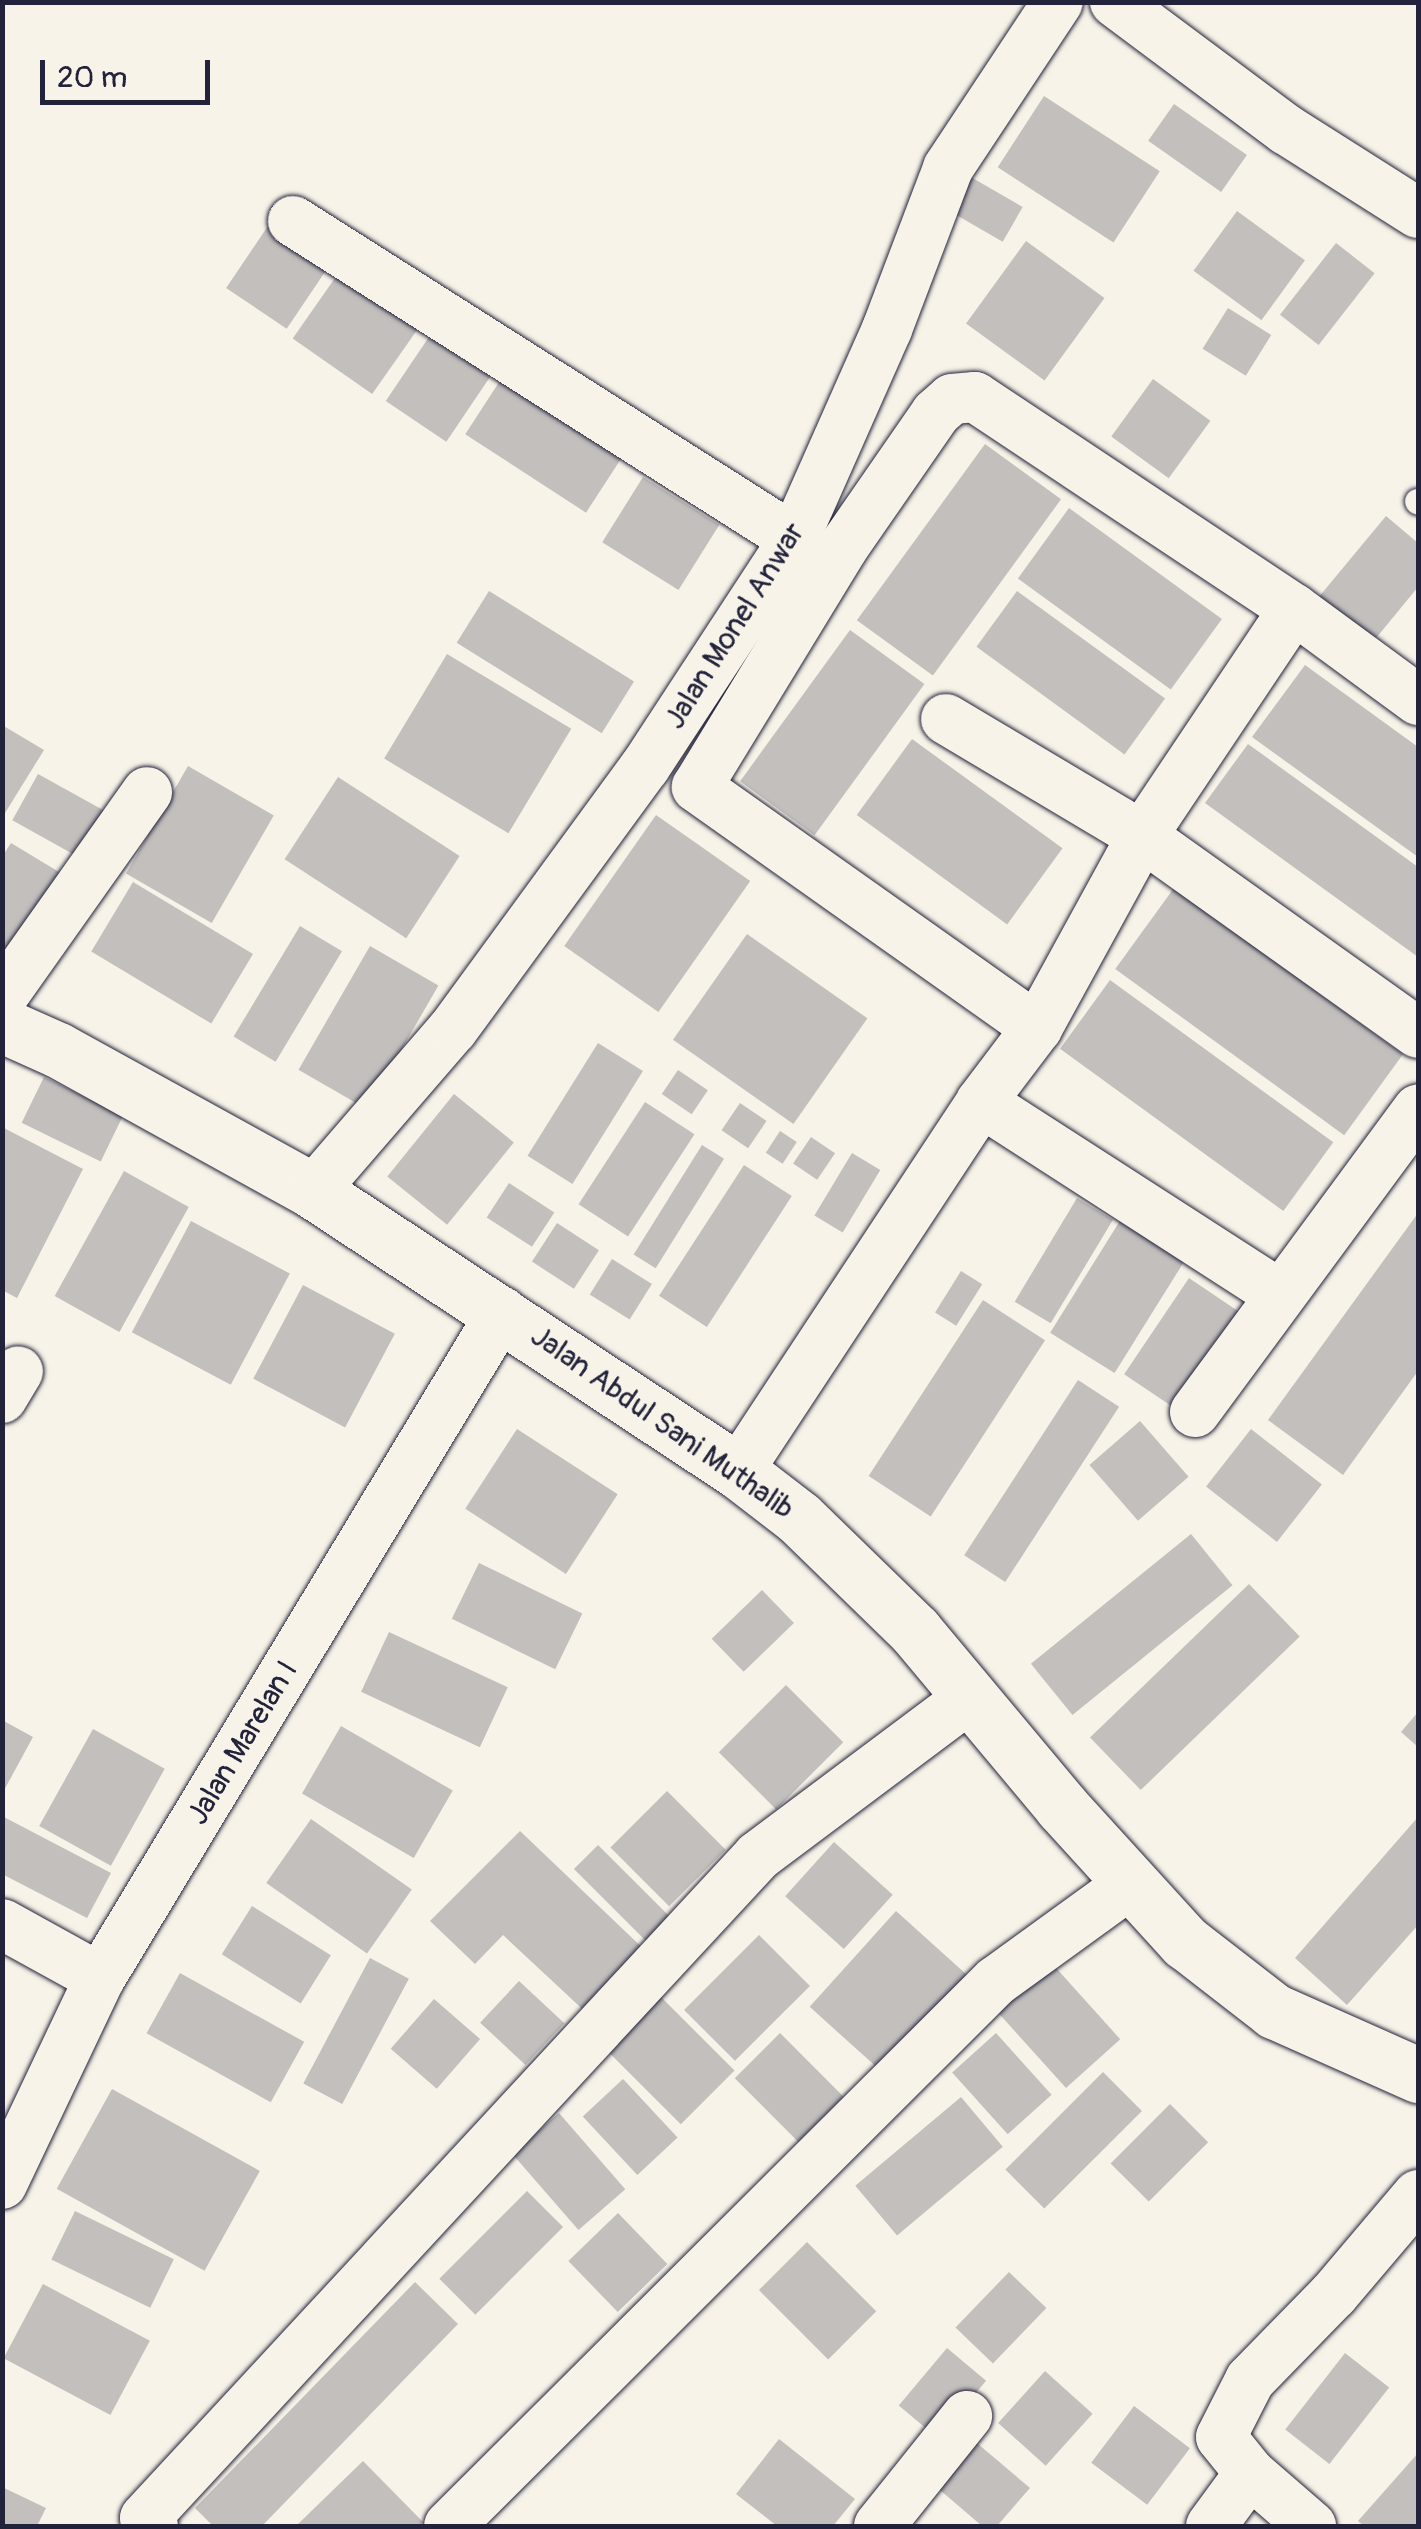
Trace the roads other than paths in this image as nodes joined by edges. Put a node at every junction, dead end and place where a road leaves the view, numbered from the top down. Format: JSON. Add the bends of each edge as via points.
{"nodes":[{"id":1,"x":1058,"y":2,"type":"edge"},
{"id":2,"x":1115,"y":2,"type":"edge"},
{"id":3,"x":1418,"y":212,"type":"edge"},
{"id":4,"x":293,"y":220,"type":"dead end"},
{"id":5,"x":794,"y":539,"type":"junction"},
{"id":6,"x":1294,"y":609,"type":"junction"},
{"id":7,"x":1418,"y":700,"type":"edge"},
{"id":8,"x":946,"y":719,"type":"dead end"},
{"id":9,"x":147,"y":792,"type":"dead end"},
{"id":10,"x":1142,"y":836,"type":"junction"},
{"id":11,"x":2,"y":997,"type":"edge"},
{"id":12,"x":2,"y":1026,"type":"edge"},
{"id":13,"x":1037,"y":1028,"type":"junction"},
{"id":14,"x":1418,"y":1033,"type":"edge"},
{"id":15,"x":981,"y":1102,"type":"junction"},
{"id":16,"x":1418,"y":1109,"type":"edge"},
{"id":17,"x":313,"y":1191,"type":"junction"},
{"id":18,"x":1279,"y":1294,"type":"junction"},
{"id":19,"x":502,"y":1312,"type":"junction"},
{"id":20,"x":1195,"y":1412,"type":"dead end"},
{"id":21,"x":738,"y":1472,"type":"junction"},
{"id":22,"x":972,"y":1696,"type":"junction"},
{"id":23,"x":1130,"y":1884,"type":"junction"},
{"id":24,"x":2,"y":1924,"type":"edge"},
{"id":25,"x":100,"y":1978,"type":"junction"},
{"id":26,"x":1418,"y":2075,"type":"edge"},
{"id":27,"x":2,"y":2184,"type":"edge"},
{"id":28,"x":1418,"y":2195,"type":"edge"},
{"id":29,"x":967,"y":2416,"type":"dead end"},
{"id":30,"x":1250,"y":2473,"type":"junction"},
{"id":31,"x":893,"y":2522,"type":"edge"},
{"id":32,"x":153,"y":2526,"type":"edge"},
{"id":33,"x":449,"y":2526,"type":"edge"},
{"id":34,"x":1211,"y":2526,"type":"edge"},
{"id":35,"x":1310,"y":2526,"type":"edge"}],
"edges":[{"from":1,"to":5,"type":"street","name":"Jalan Monel Anwar","via":[[948,168],[887,329]]},
{"from":2,"to":3,"type":"street","via":[[1287,130]]},
{"from":4,"to":5,"type":"street"},
{"from":5,"to":17,"type":"street","name":"Jalan Monel Anwar","via":[[645,767],[453,1030]]},
{"from":6,"to":7,"type":"street"},
{"from":6,"to":10,"type":"street"},
{"from":6,"to":13,"type":"street","via":[[975,397],[952,399],[936,413],[842,549],[697,787]]},
{"from":8,"to":10,"type":"street"},
{"from":9,"to":11,"type":"street"},
{"from":10,"to":13,"type":"street"},
{"from":10,"to":14,"type":"street"},
{"from":12,"to":17,"type":"street","name":"Jalan Abdul Sani Muthalib","via":[[58,1050]]},
{"from":13,"to":15,"type":"street"},
{"from":15,"to":18,"type":"street"},
{"from":15,"to":21,"type":"street"},
{"from":16,"to":18,"type":"street"},
{"from":17,"to":19,"type":"street","name":"Jalan Abdul Sani Muthalib"},
{"from":18,"to":20,"type":"street"},
{"from":19,"to":21,"type":"street","name":"Jalan Abdul Sani Muthalib"},
{"from":19,"to":25,"type":"street","name":"Jalan Marelan I"},
{"from":21,"to":22,"type":"street","name":"Jalan Abdul Sani Muthalib","via":[[799,1518]]},
{"from":22,"to":23,"type":"street","name":"Jalan Abdul Sani Muthalib"},
{"from":22,"to":32,"type":"street","via":[[758,1856],[145,2518]]},
{"from":23,"to":26,"type":"street","name":"Jalan Abdul Sani Muthalib","via":[[1185,1942],[1274,2012]]},
{"from":23,"to":33,"type":"street","via":[[996,1981]]},
{"from":24,"to":25,"type":"street"},
{"from":25,"to":27,"type":"street","name":"Jalan Marelan I"},
{"from":28,"to":30,"type":"street","via":[[1250,2380],[1221,2437]]},
{"from":29,"to":31,"type":"street"},
{"from":30,"to":34,"type":"street"},
{"from":30,"to":35,"type":"street"}]}
